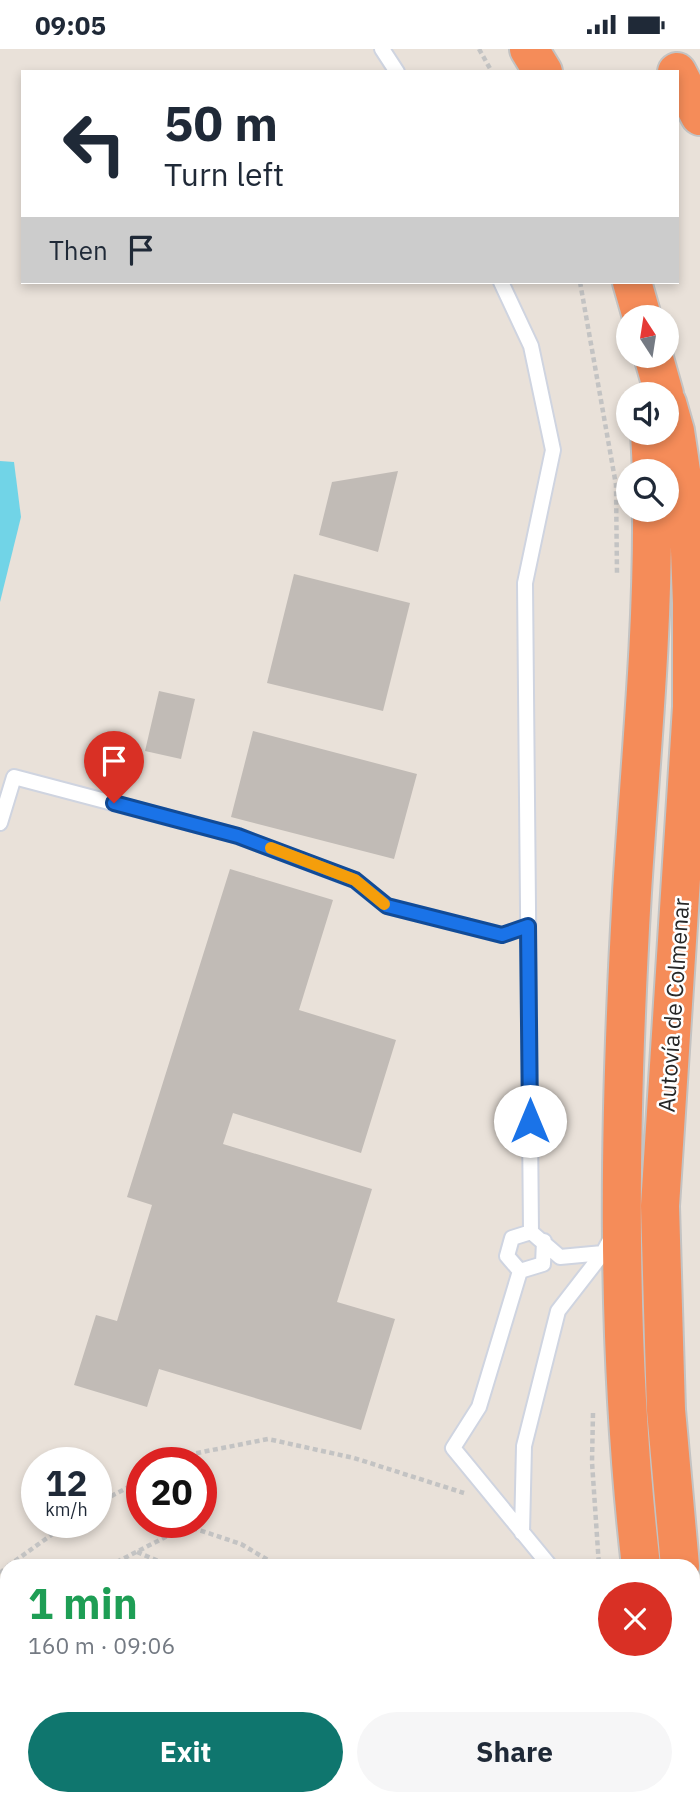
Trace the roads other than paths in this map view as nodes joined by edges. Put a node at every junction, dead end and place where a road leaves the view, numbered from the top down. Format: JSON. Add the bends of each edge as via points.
{"nodes":[{"id":1,"x":382,"y":49,"type":"edge"},
{"id":2,"x":529,"y":49,"type":"edge"},
{"id":3,"x":665,"y":49,"type":"edge"},
{"id":4,"x":396,"y":70,"type":"edge"},
{"id":5,"x":542,"y":70,"type":"edge"},
{"id":6,"x":676,"y":70,"type":"edge"},
{"id":7,"x":679,"y":76,"type":"edge"},
{"id":8,"x":700,"y":117,"type":"edge"},
{"id":9,"x":502,"y":284,"type":"edge"},
{"id":10,"x":677,"y":445,"type":"edge"},
{"id":11,"x":651,"y":522,"type":"edge"},
{"id":12,"x":0,"y":823,"type":"edge"},
{"id":13,"x":528,"y":926,"type":"junction"},
{"id":14,"x":531,"y":1232,"type":"junction"},
{"id":15,"x":611,"y":1238,"type":"junction"},
{"id":16,"x":544,"y":1241,"type":"junction"},
{"id":17,"x":520,"y":1271,"type":"junction"},
{"id":18,"x":522,"y":1532,"type":"junction"},
{"id":19,"x":544,"y":1559,"type":"edge"},
{"id":20,"x":640,"y":1559,"type":"edge"},
{"id":21,"x":679,"y":1559,"type":"edge"}],
"edges":[{"from":1,"to":4,"type":"lane"},
{"from":2,"to":5,"type":"highway"},
{"from":3,"to":6,"type":"highway"},
{"from":7,"to":8,"type":"highway"},
{"from":9,"to":13,"type":"lane","via":[[531,346],[554,450],[525,583]]},
{"from":10,"to":21,"type":"highway","name":"Autovía de Colmenar","via":[[689,524],[692,707],[660,1206],[666,1410]]},
{"from":11,"to":15,"type":"highway"},
{"from":12,"to":13,"type":"lane","via":[[14,777],[238,836],[355,880],[387,906],[502,935]]},
{"from":13,"to":14,"type":"lane"},
{"from":14,"to":16,"type":"lane"},
{"from":14,"to":17,"type":"lane","via":[[512,1238],[507,1257]]},
{"from":15,"to":16,"type":"lane","via":[[560,1257]]},
{"from":15,"to":18,"type":"lane","via":[[558,1311],[524,1446]]},
{"from":15,"to":20,"type":"highway"},
{"from":16,"to":17,"type":"lane","via":[[543,1264]]},
{"from":17,"to":18,"type":"lane","via":[[479,1407],[453,1448]]},
{"from":18,"to":19,"type":"lane"}]}
